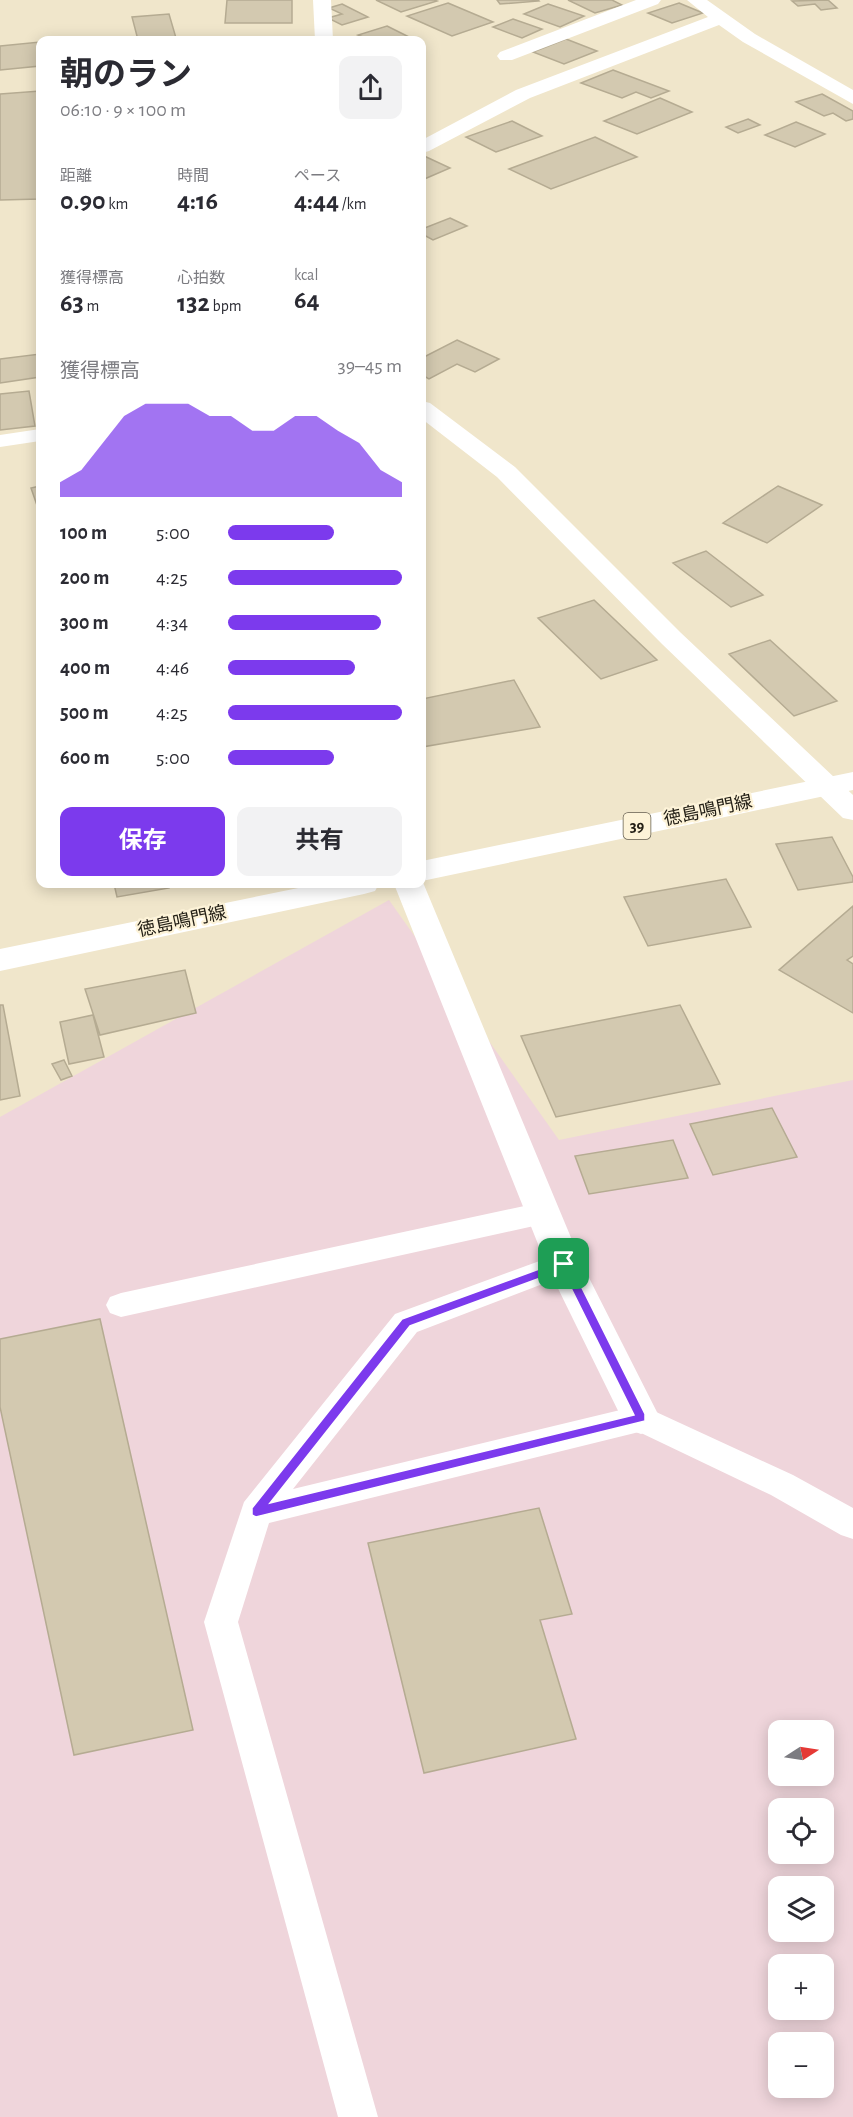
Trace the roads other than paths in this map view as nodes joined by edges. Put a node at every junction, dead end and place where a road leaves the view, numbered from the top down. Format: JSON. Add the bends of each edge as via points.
{"nodes":[{"id":1,"x":322,"y":0,"type":"edge"},
{"id":2,"x":652,"y":0,"type":"edge"},
{"id":3,"x":696,"y":0,"type":"edge"},
{"id":4,"x":721,"y":18,"type":"junction"},
{"id":5,"x":578,"y":28,"type":"junction"},
{"id":6,"x":324,"y":36,"type":"edge"},
{"id":7,"x":630,"y":52,"type":"junction"},
{"id":8,"x":506,"y":56,"type":"dead end"},
{"id":9,"x":853,"y":98,"type":"edge"},
{"id":10,"x":426,"y":145,"type":"edge"},
{"id":11,"x":426,"y":411,"type":"edge"},
{"id":12,"x":36,"y":436,"type":"edge"},
{"id":13,"x":0,"y":441,"type":"edge"},
{"id":14,"x":839,"y":784,"type":"edge"},
{"id":15,"x":853,"y":811,"type":"edge"},
{"id":16,"x":426,"y":870,"type":"edge"},
{"id":17,"x":345,"y":888,"type":"edge"},
{"id":18,"x":426,"y":888,"type":"edge"},
{"id":19,"x":0,"y":960,"type":"edge"},
{"id":20,"x":543,"y":1213,"type":"junction"},
{"id":21,"x":564,"y":1264,"type":"junction"},
{"id":22,"x":121,"y":1305,"type":"dead end"},
{"id":23,"x":641,"y":1418,"type":"junction"},
{"id":24,"x":256,"y":1512,"type":"junction"},
{"id":25,"x":853,"y":1525,"type":"edge"},
{"id":26,"x":358,"y":2117,"type":"edge"}],
"edges":[{"from":1,"to":6,"type":"street"},
{"from":2,"to":5,"type":"street"},
{"from":3,"to":4,"type":"street"},
{"from":4,"to":7,"type":"street"},
{"from":4,"to":9,"type":"street"},
{"from":5,"to":7,"type":"street"},
{"from":5,"to":8,"type":"street"},
{"from":7,"to":10,"type":"street","via":[[524,94]]},
{"from":11,"to":14,"type":"street","via":[[506,472],[671,639]]},
{"from":12,"to":13,"type":"lane"},
{"from":14,"to":15,"type":"street"},
{"from":14,"to":16,"type":"street","name":"徳島鳴門線","number":"39"},
{"from":17,"to":19,"type":"street","name":"徳島鳴門線"},
{"from":18,"to":20,"type":"street"},
{"from":20,"to":21,"type":"street"},
{"from":20,"to":22,"type":"lane"},
{"from":21,"to":23,"type":"street"},
{"from":21,"to":24,"type":"lane","via":[[406,1323]]},
{"from":23,"to":24,"type":"lane"},
{"from":23,"to":25,"type":"lane","via":[[782,1485]]},
{"from":24,"to":26,"type":"lane","via":[[222,1622]]}]}
